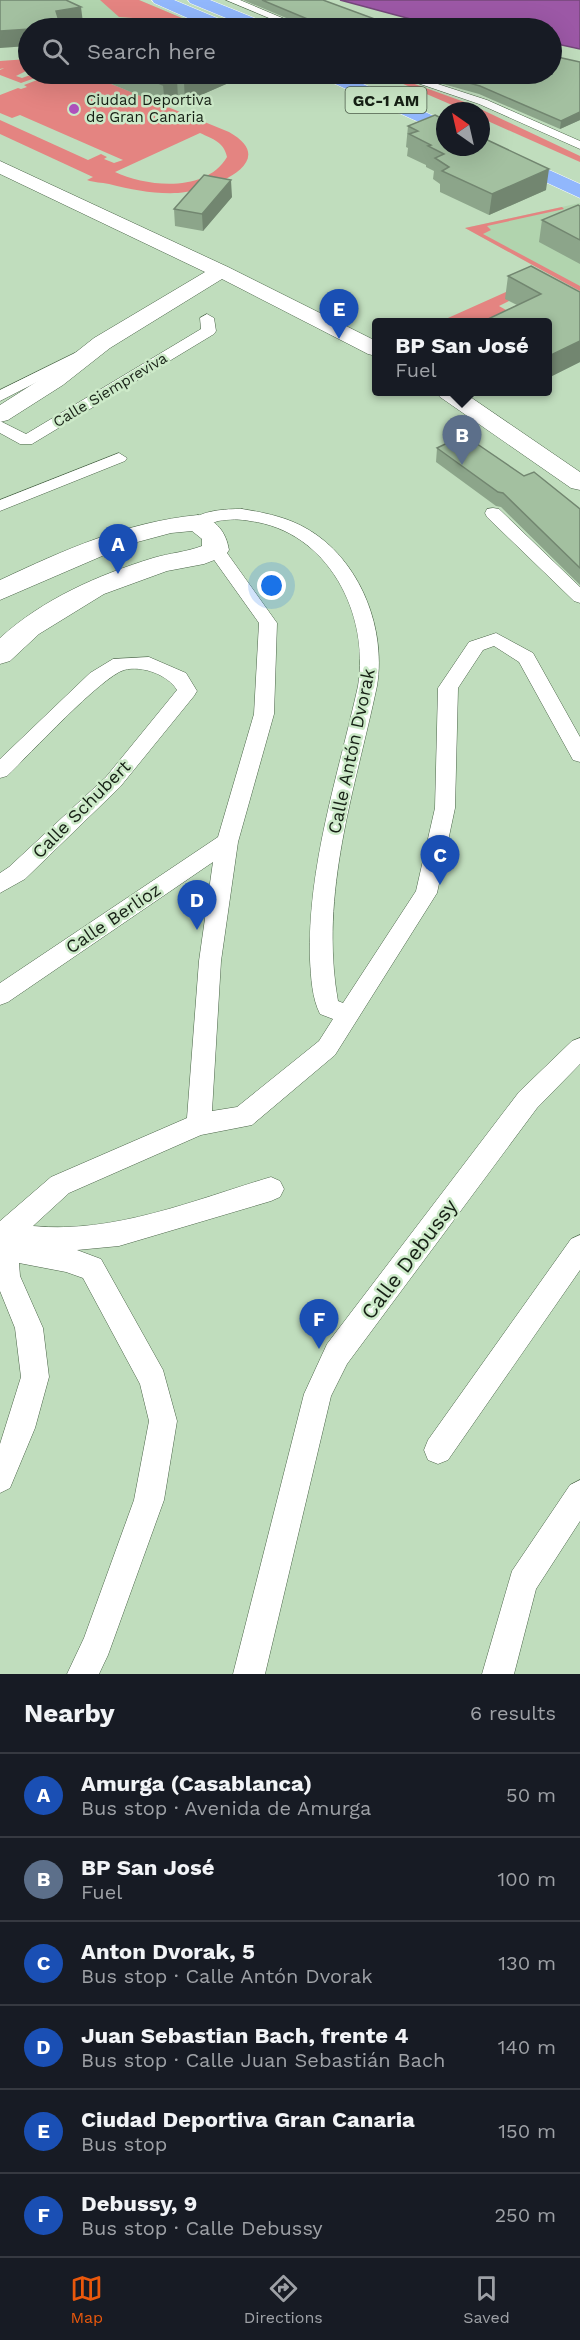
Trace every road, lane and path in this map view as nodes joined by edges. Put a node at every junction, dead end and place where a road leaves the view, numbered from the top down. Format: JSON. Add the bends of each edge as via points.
{"nodes":[{"id":1,"x":160,"y":0,"type":"edge"},
{"id":2,"x":196,"y":0,"type":"edge"},
{"id":3,"x":231,"y":0,"type":"edge"},
{"id":4,"x":202,"y":18,"type":"edge"},
{"id":5,"x":239,"y":18,"type":"edge"},
{"id":6,"x":276,"y":18,"type":"edge"},
{"id":7,"x":350,"y":84,"type":"edge"},
{"id":8,"x":390,"y":84,"type":"edge"},
{"id":9,"x":428,"y":84,"type":"edge"},
{"id":10,"x":436,"y":104,"type":"edge"},
{"id":11,"x":436,"y":124,"type":"edge"},
{"id":12,"x":572,"y":128,"type":"dead end"},
{"id":13,"x":557,"y":135,"type":"junction"},
{"id":14,"x":580,"y":145,"type":"edge"},
{"id":15,"x":490,"y":149,"type":"edge"},
{"id":16,"x":0,"y":167,"type":"edge"},
{"id":17,"x":580,"y":192,"type":"edge"},
{"id":18,"x":186,"y":255,"type":"junction"},
{"id":19,"x":221,"y":271,"type":"junction"},
{"id":20,"x":259,"y":273,"type":"junction"},
{"id":21,"x":191,"y":290,"type":"junction"},
{"id":22,"x":232,"y":292,"type":"junction"},
{"id":23,"x":207,"y":318,"type":"dead end"},
{"id":24,"x":372,"y":328,"type":"edge"},
{"id":25,"x":102,"y":343,"type":"junction"},
{"id":26,"x":372,"y":346,"type":"edge"},
{"id":27,"x":372,"y":348,"type":"edge"},
{"id":28,"x":0,"y":396,"type":"edge"},
{"id":29,"x":454,"y":396,"type":"edge"},
{"id":30,"x":0,"y":415,"type":"edge"},
{"id":31,"x":0,"y":426,"type":"edge"},
{"id":32,"x":119,"y":458,"type":"dead end"},
{"id":33,"x":580,"y":483,"type":"edge"},
{"id":34,"x":0,"y":506,"type":"edge"},
{"id":35,"x":493,"y":513,"type":"dead end"},
{"id":36,"x":198,"y":523,"type":"junction"},
{"id":37,"x":216,"y":550,"type":"junction"},
{"id":38,"x":0,"y":591,"type":"edge"},
{"id":39,"x":580,"y":597,"type":"edge"},
{"id":40,"x":0,"y":654,"type":"edge"},
{"id":41,"x":580,"y":755,"type":"edge"},
{"id":42,"x":0,"y":771,"type":"edge"},
{"id":43,"x":227,"y":842,"type":"junction"},
{"id":44,"x":0,"y":884,"type":"edge"},
{"id":45,"x":0,"y":995,"type":"edge"},
{"id":46,"x":347,"y":1016,"type":"junction"},
{"id":47,"x":580,"y":1048,"type":"edge"},
{"id":48,"x":198,"y":1124,"type":"junction"},
{"id":49,"x":271,"y":1189,"type":"dead end"},
{"id":50,"x":3,"y":1234,"type":"junction"},
{"id":51,"x":580,"y":1248,"type":"edge"},
{"id":52,"x":438,"y":1450,"type":"dead end"},
{"id":53,"x":0,"y":1478,"type":"edge"},
{"id":54,"x":580,"y":1495,"type":"edge"},
{"id":55,"x":83,"y":1674,"type":"edge"},
{"id":56,"x":249,"y":1674,"type":"edge"},
{"id":57,"x":498,"y":1674,"type":"edge"}],
"edges":[{"from":1,"to":4,"type":"highway"},
{"from":2,"to":5,"type":"highway"},
{"from":3,"to":6,"type":"street"},
{"from":7,"to":11,"type":"highway","number":"GC-1 AM"},
{"from":8,"to":10,"type":"highway","number":"GC-1 AM"},
{"from":9,"to":13,"type":"street","via":[[483,102]]},
{"from":12,"to":13,"type":"street"},
{"from":13,"to":14,"type":"street"},
{"from":15,"to":17,"type":"highway"},
{"from":16,"to":18,"type":"street"},
{"from":18,"to":19,"type":"street"},
{"from":18,"to":20,"type":"street","via":[[231,260]]},
{"from":19,"to":20,"type":"street"},
{"from":19,"to":21,"type":"street"},
{"from":19,"to":22,"type":"street","via":[[222,282]]},
{"from":19,"to":26,"type":"street"},
{"from":20,"to":24,"type":"street"},
{"from":21,"to":22,"type":"street","via":[[214,287]]},
{"from":21,"to":25,"type":"street"},
{"from":22,"to":27,"type":"street","via":[[346,349]]},
{"from":23,"to":31,"type":"street","name":"Calle Siempreviva","via":[[209,331],[26,441]]},
{"from":25,"to":28,"type":"street"},
{"from":25,"to":30,"type":"street","via":[[55,380]]},
{"from":29,"to":33,"type":"street"},
{"from":32,"to":34,"type":"street"},
{"from":35,"to":39,"type":"street"},
{"from":36,"to":37,"type":"street","via":[[214,536]]},
{"from":36,"to":38,"type":"street","via":[[168,524],[99,544]]},
{"from":36,"to":46,"type":"street","name":"Calle Antón Dvorak","via":[[227,513],[264,517],[297,529],[327,555],[352,587],[363,621],[370,657],[328,861],[322,924],[321,981],[328,1007]]},
{"from":37,"to":40,"type":"street","via":[[94,588],[29,627]]},
{"from":37,"to":43,"type":"street","via":[[268,623],[264,714]]},
{"from":41,"to":46,"type":"street","via":[[526,658],[496,639],[476,646],[448,688],[445,808],[426,893]]},
{"from":42,"to":44,"type":"street","name":"Calle Schubert","via":[[97,678],[120,664],[149,663],[178,678],[187,691],[113,782],[17,873]]},
{"from":43,"to":45,"type":"street","name":"Calle Berlioz"},
{"from":43,"to":48,"type":"street","via":[[210,961]]},
{"from":46,"to":48,"type":"street","via":[[327,1048],[243,1117]]},
{"from":47,"to":56,"type":"street","name":"Calle Debussy","via":[[528,1100],[337,1353],[318,1394]]},
{"from":48,"to":50,"type":"street","via":[[60,1185]]},
{"from":49,"to":50,"type":"street","via":[[119,1234],[52,1240]]},
{"from":50,"to":53,"type":"street","via":[[7,1276],[29,1328],[35,1377],[21,1428]]},
{"from":50,"to":55,"type":"street","via":[[24,1252],[92,1268],[153,1380],[163,1421],[149,1500]]},
{"from":51,"to":52,"type":"street"},
{"from":54,"to":57,"type":"street","via":[[523,1582]]}]}
